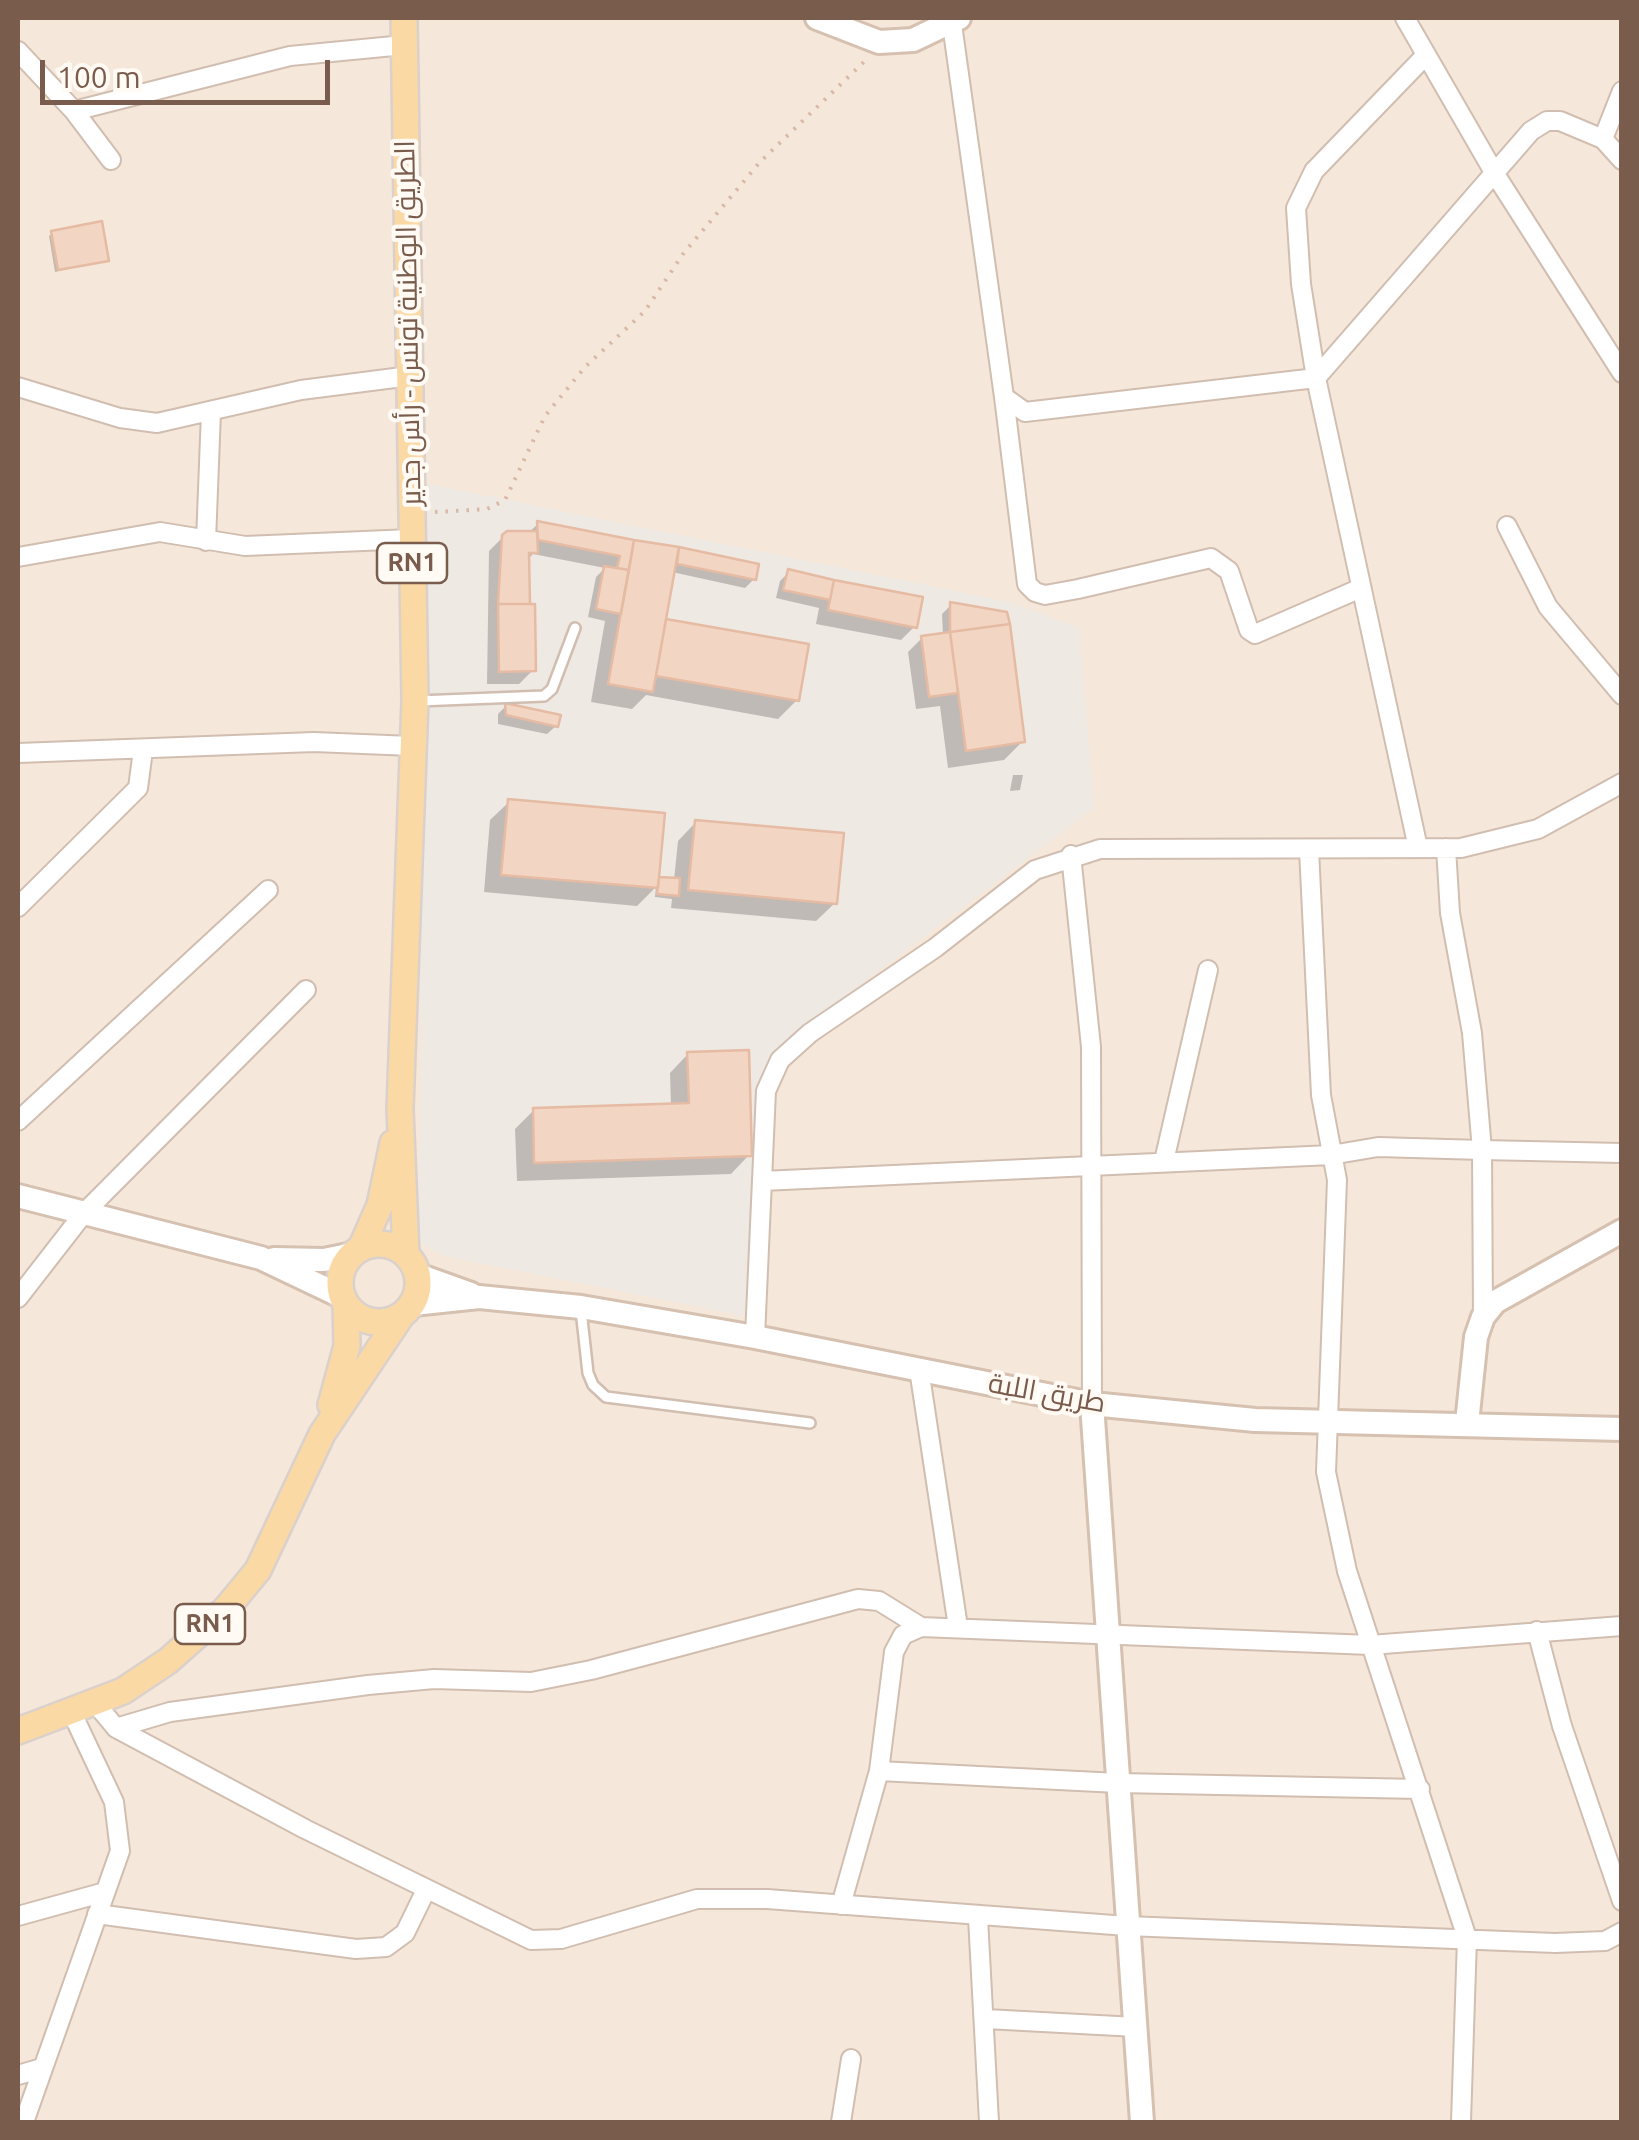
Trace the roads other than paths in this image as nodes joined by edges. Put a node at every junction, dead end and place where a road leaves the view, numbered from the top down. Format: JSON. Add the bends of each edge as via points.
{"nodes":[{"id":1,"x":404,"y":18,"type":"edge"},
{"id":2,"x":817,"y":18,"type":"edge"},
{"id":3,"x":1405,"y":18,"type":"edge"},
{"id":4,"x":955,"y":21,"type":"edge"},
{"id":5,"x":404,"y":45,"type":"junction"},
{"id":6,"x":18,"y":50,"type":"edge"},
{"id":7,"x":1425,"y":56,"type":"junction"},
{"id":8,"x":1622,"y":91,"type":"edge"},
{"id":9,"x":74,"y":111,"type":"junction"},
{"id":10,"x":1603,"y":139,"type":"junction"},
{"id":11,"x":112,"y":160,"type":"dead end"},
{"id":12,"x":1622,"y":160,"type":"edge"},
{"id":13,"x":1495,"y":174,"type":"junction"},
{"id":14,"x":1622,"y":373,"type":"edge"},
{"id":15,"x":410,"y":376,"type":"junction"},
{"id":16,"x":1316,"y":378,"type":"junction"},
{"id":17,"x":18,"y":387,"type":"edge"},
{"id":18,"x":1004,"y":397,"type":"junction"},
{"id":19,"x":211,"y":412,"type":"junction"},
{"id":20,"x":1507,"y":526,"type":"dead end"},
{"id":21,"x":412,"y":539,"type":"junction"},
{"id":22,"x":206,"y":540,"type":"junction"},
{"id":23,"x":18,"y":557,"type":"edge"},
{"id":24,"x":1361,"y":588,"type":"junction"},
{"id":25,"x":576,"y":628,"type":"dead end"},
{"id":26,"x":1622,"y":695,"type":"edge"},
{"id":27,"x":415,"y":701,"type":"junction"},
{"id":28,"x":412,"y":746,"type":"junction"},
{"id":29,"x":142,"y":750,"type":"junction"},
{"id":30,"x":18,"y":754,"type":"edge"},
{"id":31,"x":1622,"y":783,"type":"edge"},
{"id":32,"x":1418,"y":848,"type":"junction"},
{"id":33,"x":1446,"y":848,"type":"junction"},
{"id":34,"x":1308,"y":850,"type":"junction"},
{"id":35,"x":1071,"y":855,"type":"junction"},
{"id":36,"x":268,"y":890,"type":"dead end"},
{"id":37,"x":18,"y":907,"type":"edge"},
{"id":38,"x":1208,"y":970,"type":"dead end"},
{"id":39,"x":306,"y":990,"type":"dead end"},
{"id":40,"x":400,"y":1109,"type":"junction"},
{"id":41,"x":18,"y":1121,"type":"edge"},
{"id":42,"x":1482,"y":1150,"type":"junction"},
{"id":43,"x":1622,"y":1154,"type":"edge"},
{"id":44,"x":1331,"y":1155,"type":"junction"},
{"id":45,"x":1164,"y":1161,"type":"junction"},
{"id":46,"x":1091,"y":1165,"type":"junction"},
{"id":47,"x":762,"y":1182,"type":"junction"},
{"id":48,"x":18,"y":1196,"type":"edge"},
{"id":49,"x":84,"y":1213,"type":"junction"},
{"id":50,"x":1622,"y":1231,"type":"edge"},
{"id":51,"x":357,"y":1251,"type":"junction"},
{"id":52,"x":261,"y":1258,"type":"junction"},
{"id":53,"x":412,"y":1265,"type":"junction"},
{"id":54,"x":479,"y":1296,"type":"junction"},
{"id":55,"x":18,"y":1298,"type":"edge"},
{"id":56,"x":345,"y":1301,"type":"junction"},
{"id":57,"x":581,"y":1307,"type":"junction"},
{"id":58,"x":407,"y":1310,"type":"junction"},
{"id":59,"x":1483,"y":1316,"type":"junction"},
{"id":60,"x":755,"y":1337,"type":"junction"},
{"id":61,"x":919,"y":1369,"type":"junction"},
{"id":62,"x":1092,"y":1404,"type":"junction"},
{"id":63,"x":810,"y":1423,"type":"dead end"},
{"id":64,"x":1325,"y":1423,"type":"junction"},
{"id":65,"x":1467,"y":1424,"type":"junction"},
{"id":66,"x":1622,"y":1429,"type":"edge"},
{"id":67,"x":322,"y":1434,"type":"junction"},
{"id":68,"x":1622,"y":1626,"type":"edge"},
{"id":69,"x":921,"y":1627,"type":"junction"},
{"id":70,"x":958,"y":1627,"type":"junction"},
{"id":71,"x":1537,"y":1631,"type":"junction"},
{"id":72,"x":1108,"y":1634,"type":"junction"},
{"id":73,"x":1370,"y":1645,"type":"junction"},
{"id":74,"x":84,"y":1708,"type":"junction"},
{"id":75,"x":116,"y":1728,"type":"junction"},
{"id":76,"x":18,"y":1731,"type":"edge"},
{"id":77,"x":879,"y":1771,"type":"junction"},
{"id":78,"x":1118,"y":1783,"type":"junction"},
{"id":79,"x":1420,"y":1789,"type":"junction"},
{"id":80,"x":426,"y":1890,"type":"junction"},
{"id":81,"x":105,"y":1892,"type":"junction"},
{"id":82,"x":1622,"y":1901,"type":"edge"},
{"id":83,"x":841,"y":1906,"type":"junction"},
{"id":84,"x":97,"y":1914,"type":"junction"},
{"id":85,"x":18,"y":1916,"type":"edge"},
{"id":86,"x":978,"y":1918,"type":"junction"},
{"id":87,"x":1127,"y":1926,"type":"junction"},
{"id":88,"x":1622,"y":1932,"type":"edge"},
{"id":89,"x":1468,"y":1938,"type":"junction"},
{"id":90,"x":986,"y":2018,"type":"junction"},
{"id":91,"x":1136,"y":2027,"type":"junction"},
{"id":92,"x":851,"y":2060,"type":"dead end"},
{"id":93,"x":42,"y":2068,"type":"junction"},
{"id":94,"x":18,"y":2075,"type":"edge"},
{"id":95,"x":24,"y":2122,"type":"edge"},
{"id":96,"x":841,"y":2122,"type":"edge"},
{"id":97,"x":989,"y":2122,"type":"edge"},
{"id":98,"x":1142,"y":2122,"type":"edge"},
{"id":99,"x":1461,"y":2122,"type":"edge"}],
"edges":[{"from":1,"to":5,"type":"main road","name":"الطريق الوطنية تونس - رأس جدير","number":"RN1"},
{"from":2,"to":4,"type":"main road","via":[[878,42],[913,40]]},
{"from":3,"to":7,"type":"street"},
{"from":4,"to":18,"type":"street"},
{"from":5,"to":9,"type":"street","via":[[290,56]]},
{"from":5,"to":15,"type":"main road","name":"الطريق الوطنية تونس - رأس جدير","number":"RN1"},
{"from":6,"to":9,"type":"street"},
{"from":7,"to":13,"type":"street"},
{"from":7,"to":16,"type":"street","via":[[1302,188],[1296,208]]},
{"from":8,"to":10,"type":"street"},
{"from":9,"to":11,"type":"street"},
{"from":10,"to":12,"type":"street"},
{"from":10,"to":13,"type":"street","via":[[1548,121]]},
{"from":13,"to":14,"type":"street"},
{"from":13,"to":16,"type":"street"},
{"from":15,"to":19,"type":"street","via":[[302,390]]},
{"from":15,"to":21,"type":"main road","name":"الطريق الوطنية تونس - رأس جدير","number":"RN1"},
{"from":16,"to":18,"type":"street","via":[[1051,412],[1025,412]]},
{"from":16,"to":24,"type":"street"},
{"from":17,"to":19,"type":"street","via":[[135,422]]},
{"from":18,"to":24,"type":"street","via":[[1027,584],[1035,592],[1078,589],[1211,558],[1230,572],[1256,634]]},
{"from":19,"to":22,"type":"street"},
{"from":20,"to":26,"type":"street","via":[[1548,607]]},
{"from":21,"to":22,"type":"street","via":[[245,546]]},
{"from":21,"to":27,"type":"main road","name":"الطريق الوطنية تونس - رأس جدير","number":"RN1"},
{"from":22,"to":23,"type":"street","via":[[160,532]]},
{"from":24,"to":32,"type":"street"},
{"from":25,"to":27,"type":"lane","via":[[544,696]]},
{"from":27,"to":28,"type":"main road","name":"الطريق الوطنية تونس - رأس جدير","number":"RN1"},
{"from":28,"to":29,"type":"street","via":[[314,742]]},
{"from":28,"to":40,"type":"main road","name":"الطريق الوطنية تونس - رأس جدير","number":"RN1"},
{"from":29,"to":30,"type":"street"},
{"from":29,"to":37,"type":"street","via":[[138,788]]},
{"from":31,"to":33,"type":"street","via":[[1538,829]]},
{"from":32,"to":33,"type":"street"},
{"from":32,"to":34,"type":"street"},
{"from":33,"to":42,"type":"street"},
{"from":34,"to":35,"type":"street","via":[[1100,849]]},
{"from":34,"to":44,"type":"street","via":[[1318,1050]]},
{"from":35,"to":46,"type":"street","via":[[1091,1047]]},
{"from":35,"to":47,"type":"street","via":[[1035,870],[780,1060],[766,1091]]},
{"from":36,"to":41,"type":"street"},
{"from":38,"to":45,"type":"street"},
{"from":39,"to":49,"type":"street"},
{"from":40,"to":51,"type":"main road","name":"الطريق الوطنية تونس - رأس جدير","number":"RN1","via":[[380,1205]]},
{"from":40,"to":53,"type":"main road","name":"الطريق الوطنية تونس - رأس جدير","number":"RN1"},
{"from":42,"to":43,"type":"street"},
{"from":42,"to":44,"type":"street","via":[[1378,1147]]},
{"from":42,"to":59,"type":"street"},
{"from":44,"to":45,"type":"street"},
{"from":44,"to":64,"type":"street","via":[[1336,1232]]},
{"from":45,"to":46,"type":"street"},
{"from":46,"to":47,"type":"street"},
{"from":46,"to":62,"type":"street"},
{"from":47,"to":60,"type":"street"},
{"from":48,"to":49,"type":"main road"},
{"from":49,"to":52,"type":"main road"},
{"from":49,"to":55,"type":"street"},
{"from":50,"to":59,"type":"main road","via":[[1495,1302]]},
{"from":51,"to":52,"type":"main road","via":[[324,1260]]},
{"from":51,"to":53,"type":"main road","via":[[380,1244]]},
{"from":51,"to":56,"type":"main road","number":"RN1","via":[[342,1274]]},
{"from":52,"to":56,"type":"main road"},
{"from":53,"to":54,"type":"main road","name":"طريق اللبة"},
{"from":53,"to":58,"type":"main road","number":"RN1"},
{"from":54,"to":57,"type":"main road","name":"طريق اللبة"},
{"from":54,"to":58,"type":"main road","name":"طريق اللبة"},
{"from":56,"to":58,"type":"main road","via":[[355,1314],[378,1323]]},
{"from":56,"to":67,"type":"main road","number":"RN1","via":[[347,1346]]},
{"from":57,"to":60,"type":"main road","name":"طريق اللبة"},
{"from":57,"to":63,"type":"lane","via":[[588,1373],[606,1397]]},
{"from":58,"to":67,"type":"main road","number":"RN1"},
{"from":59,"to":65,"type":"main road"},
{"from":60,"to":61,"type":"main road","name":"طريق اللبة"},
{"from":61,"to":62,"type":"main road","name":"طريق اللبة"},
{"from":61,"to":70,"type":"street"},
{"from":62,"to":64,"type":"main road","name":"طريق اللبة"},
{"from":62,"to":72,"type":"main road"},
{"from":64,"to":65,"type":"main road","name":"طريق اللبة"},
{"from":64,"to":73,"type":"street","via":[[1335,1520]]},
{"from":65,"to":66,"type":"main road","name":"طريق اللبة"},
{"from":67,"to":74,"type":"main road","number":"RN1","via":[[258,1570],[225,1610],[168,1660]]},
{"from":68,"to":71,"type":"street"},
{"from":69,"to":70,"type":"street"},
{"from":69,"to":75,"type":"street","via":[[879,1600],[858,1598],[531,1682],[434,1678],[368,1685],[170,1712]]},
{"from":69,"to":77,"type":"street","via":[[904,1635],[894,1652]]},
{"from":70,"to":72,"type":"street"},
{"from":71,"to":73,"type":"street"},
{"from":71,"to":82,"type":"street"},
{"from":72,"to":73,"type":"street"},
{"from":72,"to":78,"type":"main road"},
{"from":73,"to":79,"type":"street"},
{"from":74,"to":75,"type":"street"},
{"from":74,"to":76,"type":"main road","number":"RN1"},
{"from":74,"to":81,"type":"street","via":[[121,1829]]},
{"from":75,"to":80,"type":"street"},
{"from":77,"to":78,"type":"street"},
{"from":77,"to":83,"type":"street"},
{"from":78,"to":79,"type":"street"},
{"from":78,"to":87,"type":"main road"},
{"from":79,"to":89,"type":"street"},
{"from":80,"to":83,"type":"street","via":[[513,1933],[545,1940],[684,1900]]},
{"from":80,"to":84,"type":"street","via":[[405,1932],[386,1947],[356,1949]]},
{"from":81,"to":84,"type":"street"},
{"from":81,"to":85,"type":"street"},
{"from":83,"to":86,"type":"street"},
{"from":84,"to":93,"type":"street"},
{"from":86,"to":87,"type":"street"},
{"from":86,"to":90,"type":"street"},
{"from":87,"to":89,"type":"street"},
{"from":87,"to":91,"type":"main road"},
{"from":88,"to":89,"type":"street","via":[[1605,1941],[1555,1943]]},
{"from":89,"to":99,"type":"street"},
{"from":90,"to":91,"type":"street"},
{"from":90,"to":97,"type":"street"},
{"from":91,"to":98,"type":"main road"},
{"from":92,"to":96,"type":"street"},
{"from":93,"to":94,"type":"street"},
{"from":93,"to":95,"type":"street"}]}
